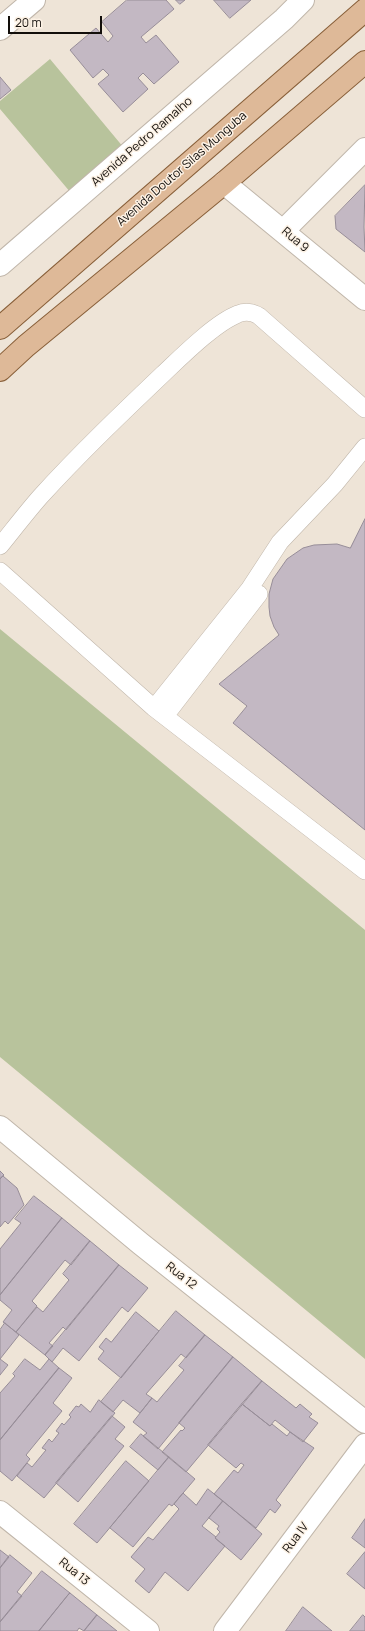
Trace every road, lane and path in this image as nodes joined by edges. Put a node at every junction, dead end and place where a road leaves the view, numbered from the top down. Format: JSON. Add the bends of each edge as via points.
{"nodes":[{"id":1,"x":34,"y":0,"type":"edge"},
{"id":2,"x":303,"y":0,"type":"edge"},
{"id":3,"x":365,"y":10,"type":"edge"},
{"id":4,"x":0,"y":30,"type":"edge"},
{"id":5,"x":365,"y":62,"type":"edge"},
{"id":6,"x":365,"y":149,"type":"edge"},
{"id":7,"x":224,"y":182,"type":"junction"},
{"id":8,"x":283,"y":231,"type":"junction"},
{"id":9,"x":0,"y":264,"type":"edge"},
{"id":10,"x":365,"y":299,"type":"edge"},
{"id":11,"x":0,"y":328,"type":"edge"},
{"id":12,"x":0,"y":370,"type":"edge"},
{"id":13,"x":365,"y":409,"type":"edge"},
{"id":14,"x":365,"y":447,"type":"edge"},
{"id":15,"x":365,"y":462,"type":"edge"},
{"id":16,"x":0,"y":546,"type":"edge"},
{"id":17,"x":0,"y":571,"type":"edge"},
{"id":18,"x":160,"y":712,"type":"junction"},
{"id":19,"x":365,"y":871,"type":"edge"},
{"id":20,"x":0,"y":1127,"type":"edge"},
{"id":21,"x":365,"y":1422,"type":"edge"},
{"id":22,"x":365,"y":1444,"type":"edge"},
{"id":23,"x":0,"y":1512,"type":"edge"},
{"id":24,"x":148,"y":1631,"type":"edge"},
{"id":25,"x":225,"y":1631,"type":"edge"}],
"edges":[{"from":1,"to":4,"type":"street"},
{"from":2,"to":9,"type":"street","name":"Avenida Pedro Ramalho"},
{"from":3,"to":11,"type":"main road","name":"Avenida Doutor Silas Munguba"},
{"from":5,"to":7,"type":"main road"},
{"from":6,"to":8,"type":"street"},
{"from":7,"to":8,"type":"street","name":"Rua 9"},
{"from":7,"to":12,"type":"main road"},
{"from":8,"to":10,"type":"street","name":"Rua 9"},
{"from":13,"to":16,"type":"lane","via":[[259,316],[249,312],[238,314],[186,352],[124,411],[40,497]]},
{"from":14,"to":18,"type":"lane","via":[[335,484],[280,542],[250,588]]},
{"from":15,"to":18,"type":"lane","via":[[345,490],[288,550],[259,595]]},
{"from":17,"to":18,"type":"lane"},
{"from":18,"to":19,"type":"lane"},
{"from":20,"to":21,"type":"street","name":"Rua 12","via":[[141,1244]]},
{"from":22,"to":25,"type":"street","name":"Rua IV"},
{"from":23,"to":24,"type":"street","name":"Rua 13"}]}
